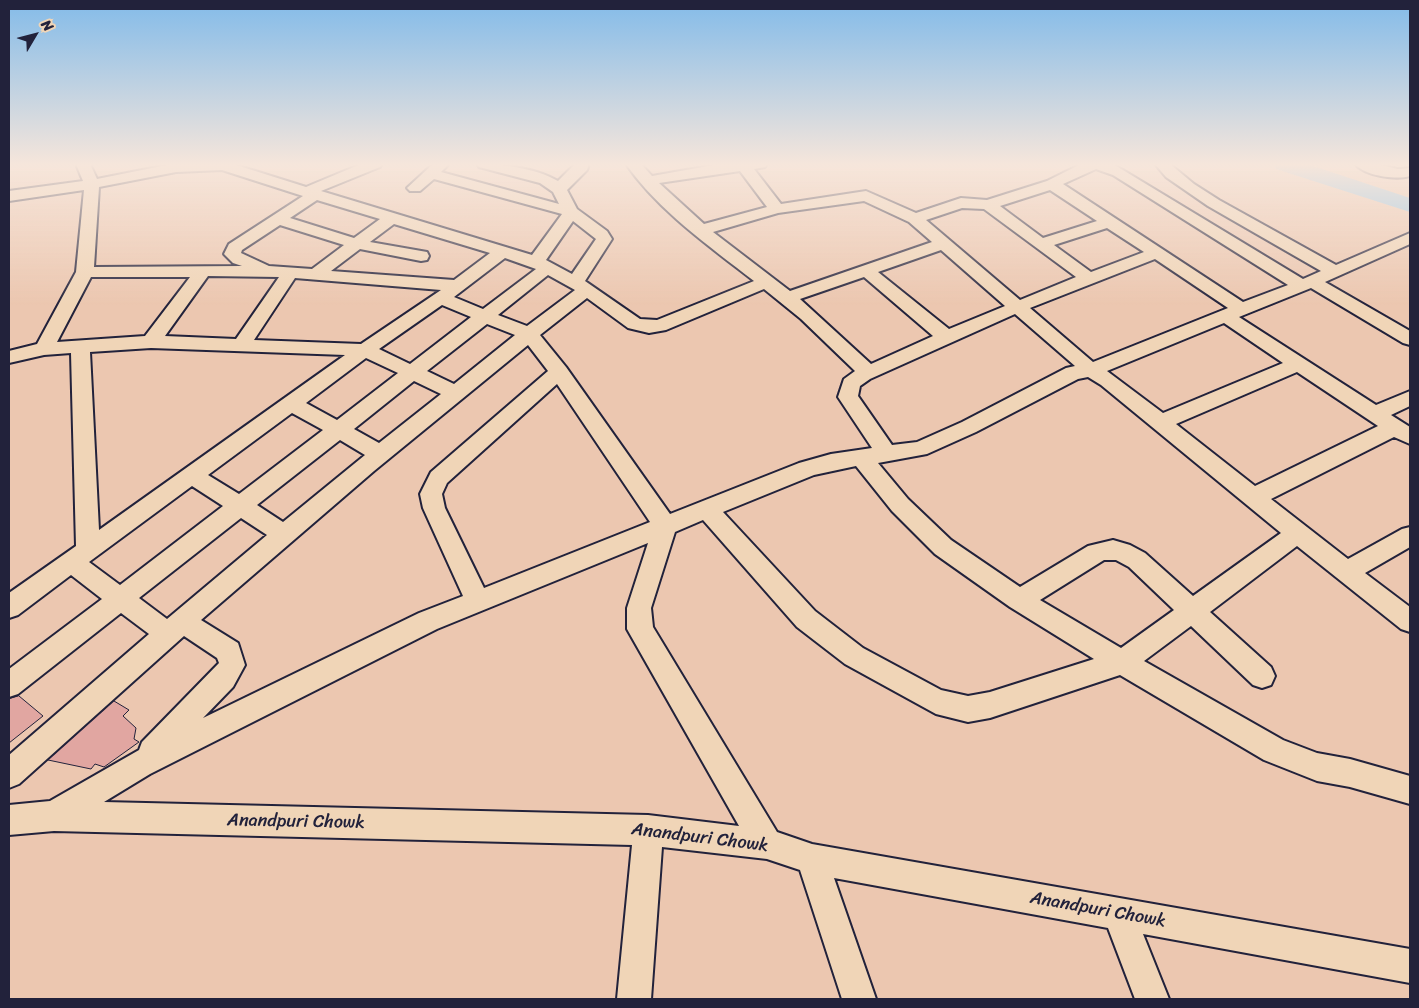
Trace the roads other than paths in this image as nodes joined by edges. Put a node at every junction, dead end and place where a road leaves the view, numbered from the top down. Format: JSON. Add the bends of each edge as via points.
{"nodes":[{"id":1,"x":90,"y":211,"type":"edge"},
{"id":2,"x":288,"y":211,"type":"edge"},
{"id":3,"x":374,"y":211,"type":"edge"},
{"id":4,"x":568,"y":211,"type":"edge"},
{"id":5,"x":681,"y":211,"type":"edge"},
{"id":6,"x":770,"y":211,"type":"edge"},
{"id":7,"x":898,"y":211,"type":"edge"},
{"id":8,"x":938,"y":211,"type":"edge"},
{"id":9,"x":995,"y":211,"type":"edge"},
{"id":10,"x":1093,"y":211,"type":"edge"},
{"id":11,"x":1184,"y":211,"type":"edge"},
{"id":12,"x":1228,"y":211,"type":"edge"},
{"id":13,"x":571,"y":212,"type":"junction"},
{"id":14,"x":393,"y":217,"type":"junction"},
{"id":15,"x":278,"y":219,"type":"junction"},
{"id":16,"x":915,"y":219,"type":"junction"},
{"id":17,"x":1109,"y":222,"type":"junction"},
{"id":18,"x":702,"y":230,"type":"junction"},
{"id":19,"x":447,"y":234,"type":"junction"},
{"id":20,"x":1410,"y":238,"type":"edge"},
{"id":21,"x":944,"y":243,"type":"junction"},
{"id":22,"x":357,"y":244,"type":"junction"},
{"id":23,"x":1040,"y":244,"type":"junction"},
{"id":24,"x":504,"y":251,"type":"junction"},
{"id":25,"x":1157,"y":253,"type":"junction"},
{"id":26,"x":421,"y":256,"type":"junction"},
{"id":27,"x":542,"y":265,"type":"junction"},
{"id":28,"x":866,"y":270,"type":"junction"},
{"id":29,"x":203,"y":271,"type":"junction"},
{"id":30,"x":270,"y":271,"type":"junction"},
{"id":31,"x":85,"y":272,"type":"junction"},
{"id":32,"x":291,"y":272,"type":"junction"},
{"id":33,"x":1335,"y":272,"type":"junction"},
{"id":34,"x":316,"y":274,"type":"junction"},
{"id":35,"x":1087,"y":278,"type":"junction"},
{"id":36,"x":393,"y":281,"type":"junction"},
{"id":37,"x":765,"y":282,"type":"junction"},
{"id":38,"x":1306,"y":283,"type":"junction"},
{"id":39,"x":458,"y":286,"type":"junction"},
{"id":40,"x":581,"y":286,"type":"junction"},
{"id":41,"x":440,"y":298,"type":"junction"},
{"id":42,"x":787,"y":298,"type":"junction"},
{"id":43,"x":1018,"y":306,"type":"junction"},
{"id":44,"x":1233,"y":313,"type":"junction"},
{"id":45,"x":486,"y":316,"type":"junction"},
{"id":46,"x":529,"y":334,"type":"junction"},
{"id":47,"x":946,"y":337,"type":"junction"},
{"id":48,"x":1410,"y":339,"type":"edge"},
{"id":49,"x":151,"y":342,"type":"junction"},
{"id":50,"x":241,"y":345,"type":"junction"},
{"id":51,"x":80,"y":346,"type":"junction"},
{"id":52,"x":44,"y":348,"type":"junction"},
{"id":53,"x":364,"y":350,"type":"junction"},
{"id":54,"x":9,"y":357,"type":"edge"},
{"id":55,"x":1298,"y":364,"type":"junction"},
{"id":56,"x":1091,"y":370,"type":"junction"},
{"id":57,"x":413,"y":372,"type":"junction"},
{"id":58,"x":559,"y":372,"type":"junction"},
{"id":59,"x":868,"y":373,"type":"junction"},
{"id":60,"x":456,"y":393,"type":"junction"},
{"id":61,"x":1410,"y":398,"type":"edge"},
{"id":62,"x":290,"y":403,"type":"junction"},
{"id":63,"x":1374,"y":414,"type":"junction"},
{"id":64,"x":1161,"y":422,"type":"junction"},
{"id":65,"x":338,"y":430,"type":"junction"},
{"id":66,"x":1403,"y":432,"type":"edge"},
{"id":67,"x":886,"y":453,"type":"junction"},
{"id":68,"x":381,"y":454,"type":"junction"},
{"id":69,"x":860,"y":457,"type":"junction"},
{"id":70,"x":192,"y":475,"type":"junction"},
{"id":71,"x":1254,"y":497,"type":"junction"},
{"id":72,"x":240,"y":506,"type":"junction"},
{"id":73,"x":706,"y":509,"type":"junction"},
{"id":74,"x":665,"y":526,"type":"junction"},
{"id":75,"x":1298,"y":533,"type":"junction"},
{"id":76,"x":284,"y":534,"type":"junction"},
{"id":77,"x":1410,"y":536,"type":"edge"},
{"id":78,"x":80,"y":556,"type":"junction"},
{"id":79,"x":1346,"y":572,"type":"junction"},
{"id":80,"x":121,"y":599,"type":"junction"},
{"id":81,"x":477,"y":600,"type":"junction"},
{"id":82,"x":1019,"y":600,"type":"junction"},
{"id":83,"x":9,"y":607,"type":"edge"},
{"id":84,"x":1192,"y":611,"type":"junction"},
{"id":85,"x":1410,"y":621,"type":"edge"},
{"id":86,"x":174,"y":627,"type":"junction"},
{"id":87,"x":1122,"y":662,"type":"junction"},
{"id":88,"x":1262,"y":676,"type":"dead end"},
{"id":89,"x":9,"y":685,"type":"edge"},
{"id":90,"x":140,"y":764,"type":"junction"},
{"id":91,"x":9,"y":774,"type":"edge"},
{"id":92,"x":1410,"y":790,"type":"edge"},
{"id":93,"x":54,"y":816,"type":"junction"},
{"id":94,"x":9,"y":820,"type":"edge"},
{"id":95,"x":648,"y":830,"type":"junction"},
{"id":96,"x":767,"y":844,"type":"junction"},
{"id":97,"x":812,"y":859,"type":"junction"},
{"id":98,"x":1119,"y":914,"type":"junction"},
{"id":99,"x":1410,"y":966,"type":"edge"},
{"id":100,"x":634,"y":999,"type":"edge"},
{"id":101,"x":859,"y":999,"type":"edge"},
{"id":102,"x":1152,"y":999,"type":"edge"}],
"edges":[{"from":1,"to":31,"type":"street"},
{"from":2,"to":15,"type":"street"},
{"from":3,"to":14,"type":"street"},
{"from":4,"to":13,"type":"street"},
{"from":5,"to":18,"type":"street"},
{"from":6,"to":18,"type":"street"},
{"from":7,"to":16,"type":"street"},
{"from":8,"to":16,"type":"street"},
{"from":9,"to":23,"type":"street"},
{"from":10,"to":17,"type":"street"},
{"from":11,"to":38,"type":"street"},
{"from":12,"to":33,"type":"street"},
{"from":13,"to":27,"type":"street"},
{"from":13,"to":40,"type":"street","via":[[604,239]]},
{"from":14,"to":19,"type":"street"},
{"from":14,"to":22,"type":"street"},
{"from":15,"to":22,"type":"street"},
{"from":15,"to":30,"type":"street","via":[[235,247],[232,254]]},
{"from":16,"to":21,"type":"street"},
{"from":17,"to":23,"type":"street"},
{"from":17,"to":25,"type":"street"},
{"from":18,"to":37,"type":"street"},
{"from":19,"to":24,"type":"street"},
{"from":19,"to":26,"type":"street"},
{"from":20,"to":33,"type":"street"},
{"from":21,"to":28,"type":"street"},
{"from":21,"to":43,"type":"street"},
{"from":22,"to":26,"type":"street"},
{"from":22,"to":34,"type":"street"},
{"from":23,"to":35,"type":"street"},
{"from":24,"to":27,"type":"street"},
{"from":24,"to":39,"type":"street"},
{"from":25,"to":35,"type":"street"},
{"from":25,"to":44,"type":"street"},
{"from":26,"to":36,"type":"street"},
{"from":27,"to":40,"type":"street"},
{"from":27,"to":45,"type":"street"},
{"from":28,"to":42,"type":"street"},
{"from":28,"to":47,"type":"street"},
{"from":29,"to":30,"type":"street"},
{"from":29,"to":31,"type":"street"},
{"from":29,"to":49,"type":"street"},
{"from":30,"to":32,"type":"street"},
{"from":31,"to":52,"type":"street"},
{"from":32,"to":34,"type":"street"},
{"from":32,"to":50,"type":"street"},
{"from":33,"to":38,"type":"street"},
{"from":34,"to":36,"type":"street"},
{"from":35,"to":43,"type":"street"},
{"from":36,"to":39,"type":"street"},
{"from":37,"to":40,"type":"street","via":[[660,326],[649,327],[634,324]]},
{"from":37,"to":42,"type":"street"},
{"from":38,"to":44,"type":"street"},
{"from":38,"to":48,"type":"street"},
{"from":39,"to":41,"type":"street"},
{"from":40,"to":46,"type":"street"},
{"from":41,"to":45,"type":"street"},
{"from":41,"to":53,"type":"street"},
{"from":42,"to":59,"type":"street"},
{"from":43,"to":47,"type":"street"},
{"from":43,"to":56,"type":"street"},
{"from":44,"to":55,"type":"street"},
{"from":44,"to":56,"type":"street"},
{"from":45,"to":46,"type":"street"},
{"from":45,"to":57,"type":"street"},
{"from":46,"to":58,"type":"street"},
{"from":46,"to":60,"type":"street"},
{"from":47,"to":59,"type":"street"},
{"from":49,"to":50,"type":"street"},
{"from":49,"to":51,"type":"street"},
{"from":50,"to":53,"type":"street"},
{"from":51,"to":52,"type":"street"},
{"from":51,"to":78,"type":"street"},
{"from":52,"to":54,"type":"street"},
{"from":53,"to":57,"type":"street"},
{"from":53,"to":62,"type":"street"},
{"from":55,"to":63,"type":"street"},
{"from":55,"to":64,"type":"street"},
{"from":56,"to":64,"type":"street"},
{"from":56,"to":67,"type":"street","via":[[1073,373],[920,450]]},
{"from":57,"to":60,"type":"street"},
{"from":57,"to":65,"type":"street"},
{"from":58,"to":74,"type":"street"},
{"from":58,"to":81,"type":"street","via":[[439,478],[431,494],[434,508]]},
{"from":59,"to":67,"type":"street","via":[[855,378],[849,386],[848,397]]},
{"from":60,"to":68,"type":"street"},
{"from":61,"to":63,"type":"street"},
{"from":62,"to":65,"type":"street"},
{"from":62,"to":70,"type":"street"},
{"from":63,"to":66,"type":"street"},
{"from":64,"to":71,"type":"street"},
{"from":65,"to":68,"type":"street"},
{"from":65,"to":72,"type":"street"},
{"from":66,"to":71,"type":"street"},
{"from":67,"to":69,"type":"street"},
{"from":68,"to":76,"type":"street"},
{"from":69,"to":73,"type":"street","via":[[806,469]]},
{"from":69,"to":82,"type":"street","via":[[900,505],[943,547]]},
{"from":70,"to":72,"type":"street"},
{"from":70,"to":78,"type":"street"},
{"from":71,"to":75,"type":"street"},
{"from":72,"to":76,"type":"street"},
{"from":72,"to":80,"type":"street"},
{"from":73,"to":74,"type":"street"},
{"from":73,"to":87,"type":"street","via":[[806,619],[854,656],[936,701],[968,709],[990,705]]},
{"from":74,"to":81,"type":"street"},
{"from":74,"to":96,"type":"street","via":[[639,608],[640,630]]},
{"from":75,"to":79,"type":"street"},
{"from":75,"to":84,"type":"street"},
{"from":76,"to":86,"type":"street"},
{"from":77,"to":79,"type":"street"},
{"from":78,"to":80,"type":"street"},
{"from":78,"to":83,"type":"street"},
{"from":79,"to":85,"type":"street"},
{"from":80,"to":86,"type":"street"},
{"from":80,"to":89,"type":"street"},
{"from":81,"to":90,"type":"street","via":[[428,621]]},
{"from":82,"to":84,"type":"street","via":[[1096,552],[1108,548],[1121,550],[1138,560]]},
{"from":82,"to":87,"type":"street"},
{"from":84,"to":87,"type":"street"},
{"from":84,"to":88,"type":"street"},
{"from":86,"to":90,"type":"street","via":[[229,651],[232,665],[224,678]]},
{"from":86,"to":91,"type":"street"},
{"from":87,"to":92,"type":"street","via":[[1274,750],[1317,767]]},
{"from":90,"to":93,"type":"street"},
{"from":93,"to":94,"type":"street","name":"Anandpuri Chowk"},
{"from":93,"to":95,"type":"street","name":"Anandpuri Chowk"},
{"from":95,"to":96,"type":"street","name":"Anandpuri Chowk"},
{"from":95,"to":100,"type":"street"},
{"from":96,"to":97,"type":"street","name":"Anandpuri Chowk"},
{"from":97,"to":98,"type":"street","name":"Anandpuri Chowk"},
{"from":97,"to":101,"type":"street"},
{"from":98,"to":99,"type":"street","name":"Anandpuri Chowk"},
{"from":98,"to":102,"type":"street"}]}
